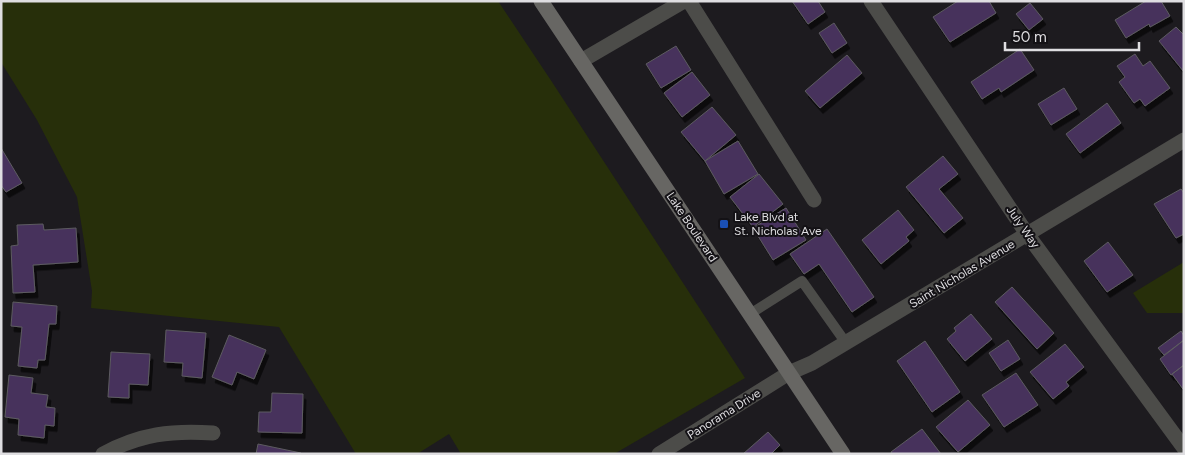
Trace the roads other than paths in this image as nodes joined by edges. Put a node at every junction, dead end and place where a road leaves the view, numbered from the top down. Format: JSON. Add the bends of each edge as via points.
{"nodes":[{"id":1,"x":541,"y":1,"type":"edge"},
{"id":2,"x":684,"y":1,"type":"edge"},
{"id":3,"x":690,"y":1,"type":"edge"},
{"id":4,"x":871,"y":1,"type":"edge"},
{"id":5,"x":581,"y":61,"type":"junction"},
{"id":6,"x":1184,"y":140,"type":"edge"},
{"id":7,"x":814,"y":200,"type":"dead end"},
{"id":8,"x":1027,"y":234,"type":"junction"},
{"id":9,"x":750,"y":314,"type":"junction"},
{"id":10,"x":846,"y":343,"type":"junction"},
{"id":11,"x":790,"y":373,"type":"junction"},
{"id":12,"x":213,"y":433,"type":"dead end"},
{"id":13,"x":1184,"y":448,"type":"edge"},
{"id":14,"x":103,"y":454,"type":"edge"},
{"id":15,"x":659,"y":454,"type":"edge"},
{"id":16,"x":843,"y":454,"type":"edge"}],
"edges":[{"from":1,"to":5,"type":"main road","name":"Lake Boulevard"},
{"from":2,"to":5,"type":"street"},
{"from":3,"to":7,"type":"street"},
{"from":4,"to":8,"type":"street","name":"July Way"},
{"from":5,"to":9,"type":"main road","name":"Lake Boulevard"},
{"from":6,"to":8,"type":"street","name":"Saint Nicholas Avenue"},
{"from":8,"to":10,"type":"street","name":"Saint Nicholas Avenue"},
{"from":8,"to":13,"type":"street","name":"July Way"},
{"from":9,"to":10,"type":"lane","via":[[802,281]]},
{"from":9,"to":11,"type":"main road","name":"Lake Boulevard"},
{"from":10,"to":11,"type":"street","name":"Saint Nicholas Avenue"},
{"from":11,"to":15,"type":"street","name":"Panorama Drive"},
{"from":11,"to":16,"type":"main road","name":"Lake Boulevard"},
{"from":12,"to":14,"type":"street","via":[[169,432],[146,436]]}]}
